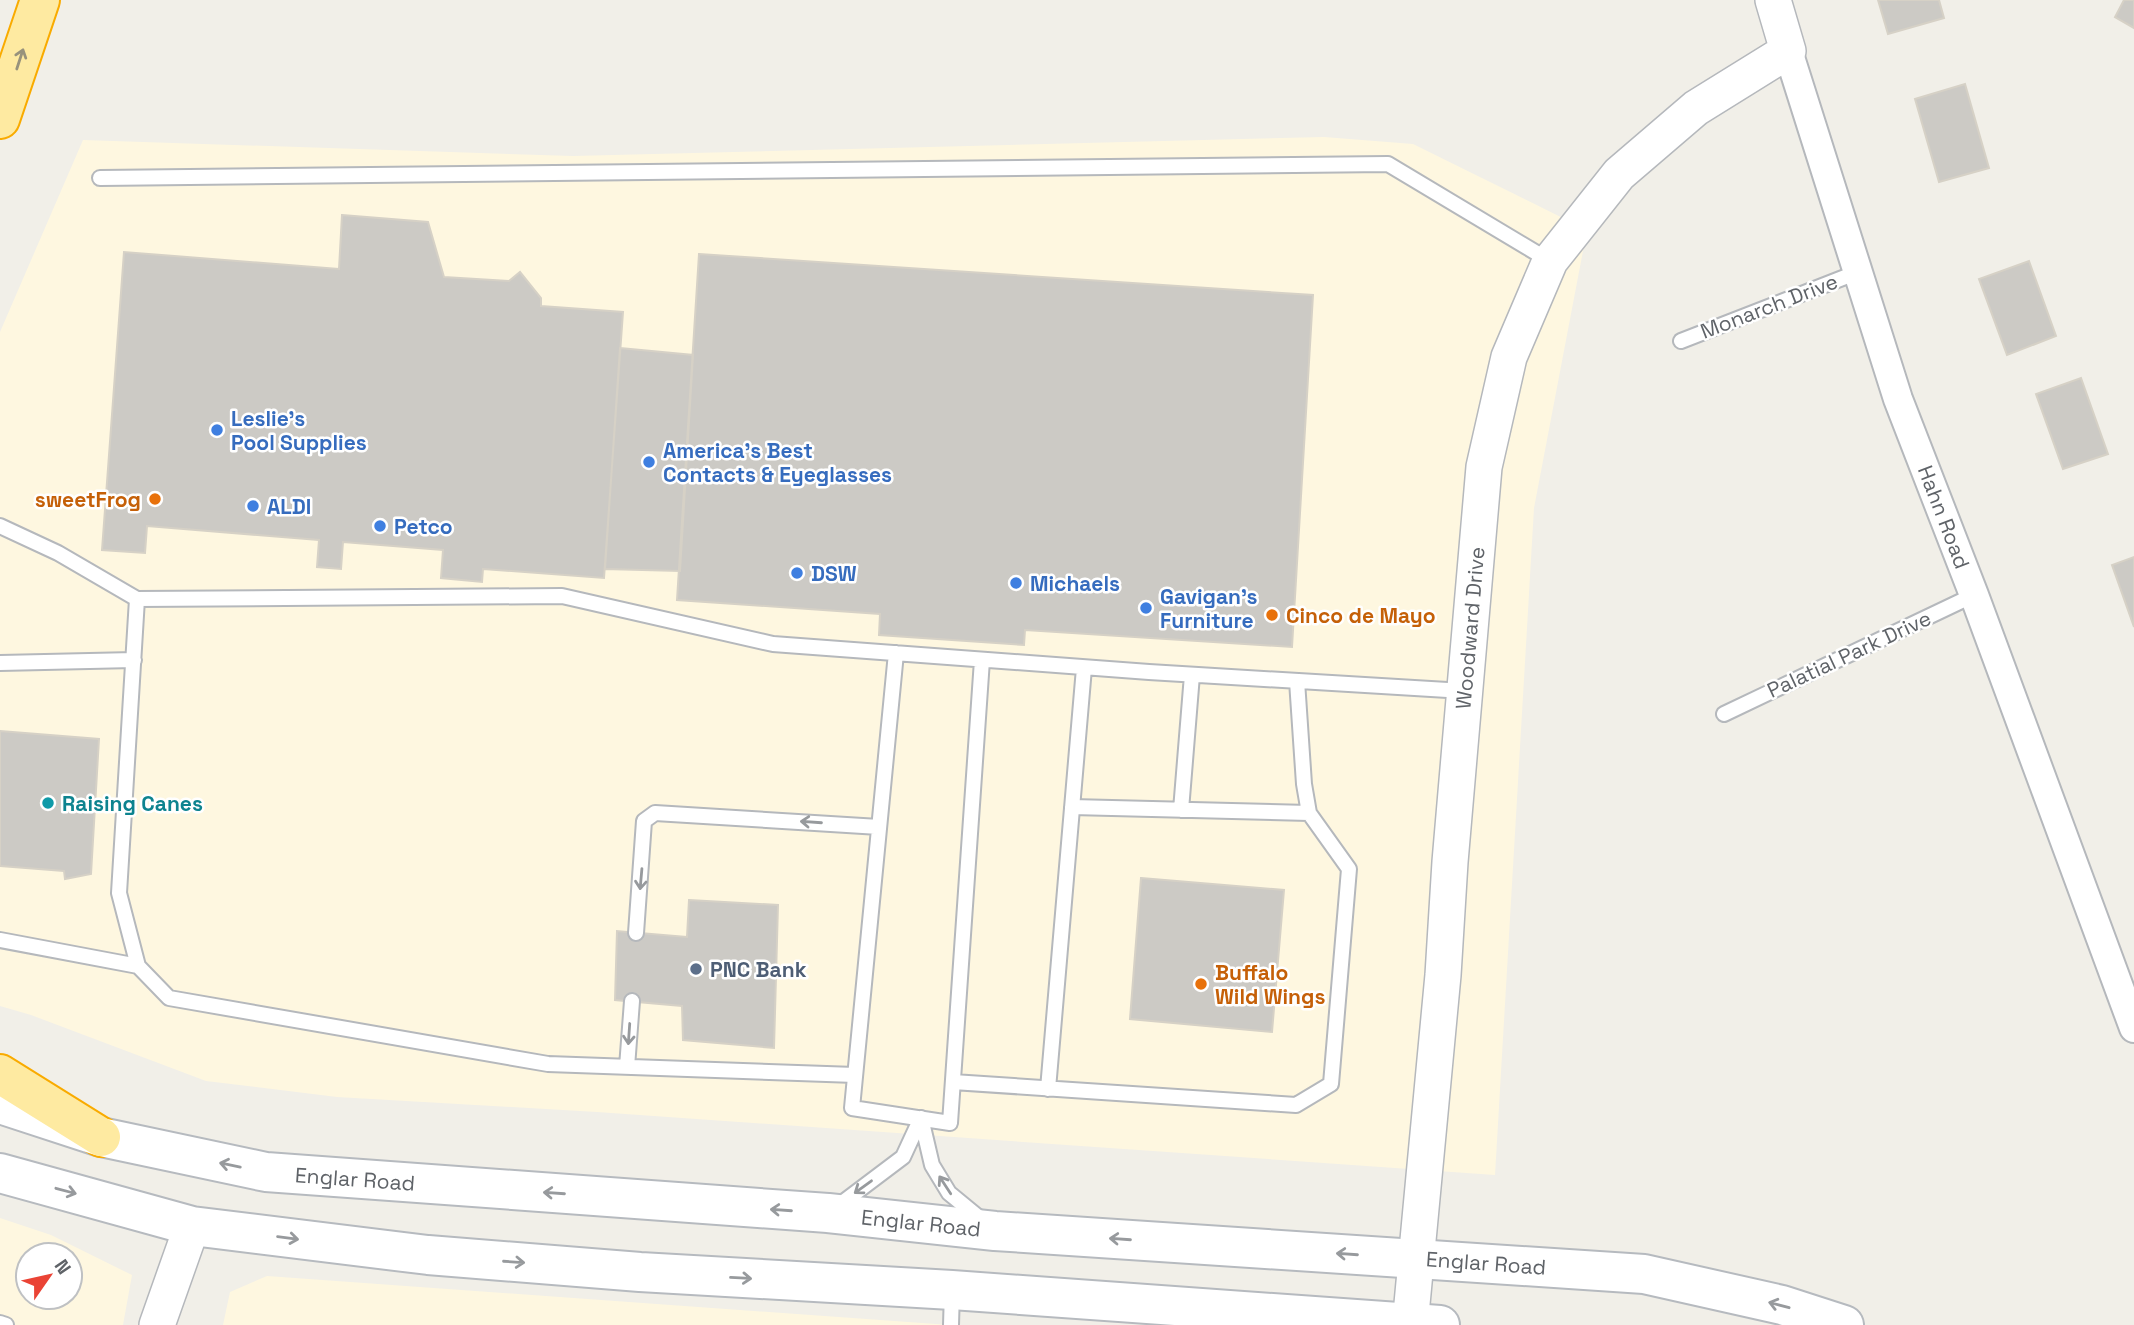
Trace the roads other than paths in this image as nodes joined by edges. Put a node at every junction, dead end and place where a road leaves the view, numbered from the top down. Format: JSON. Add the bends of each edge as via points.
{"nodes":[{"id":1,"x":40,"y":0,"type":"edge"},
{"id":2,"x":1773,"y":0,"type":"edge"},
{"id":3,"x":1788,"y":51,"type":"junction"},
{"id":4,"x":0,"y":119,"type":"edge"},
{"id":5,"x":100,"y":178,"type":"dead end"},
{"id":6,"x":1550,"y":261,"type":"junction"},
{"id":7,"x":1858,"y":272,"type":"junction"},
{"id":8,"x":1681,"y":341,"type":"dead end"},
{"id":9,"x":0,"y":526,"type":"edge"},
{"id":10,"x":1974,"y":595,"type":"junction"},
{"id":11,"x":138,"y":599,"type":"junction"},
{"id":12,"x":895,"y":653,"type":"junction"},
{"id":13,"x":134,"y":660,"type":"junction"},
{"id":14,"x":982,"y":660,"type":"junction"},
{"id":15,"x":0,"y":663,"type":"edge"},
{"id":16,"x":1084,"y":668,"type":"junction"},
{"id":17,"x":1192,"y":675,"type":"junction"},
{"id":18,"x":1297,"y":681,"type":"junction"},
{"id":19,"x":1465,"y":692,"type":"junction"},
{"id":20,"x":1724,"y":714,"type":"dead end"},
{"id":21,"x":1072,"y":807,"type":"junction"},
{"id":22,"x":1181,"y":810,"type":"junction"},
{"id":23,"x":1309,"y":813,"type":"junction"},
{"id":24,"x":879,"y":827,"type":"junction"},
{"id":25,"x":636,"y":933,"type":"dead end"},
{"id":26,"x":0,"y":940,"type":"edge"},
{"id":27,"x":138,"y":965,"type":"junction"},
{"id":28,"x":632,"y":1002,"type":"dead end"},
{"id":29,"x":2134,"y":1028,"type":"edge"},
{"id":30,"x":627,"y":1066,"type":"junction"},
{"id":31,"x":0,"y":1073,"type":"edge"},
{"id":32,"x":856,"y":1075,"type":"junction"},
{"id":33,"x":953,"y":1082,"type":"junction"},
{"id":34,"x":1048,"y":1089,"type":"junction"},
{"id":35,"x":0,"y":1104,"type":"edge"},
{"id":36,"x":921,"y":1118,"type":"junction"},
{"id":37,"x":101,"y":1137,"type":"junction"},
{"id":38,"x":0,"y":1173,"type":"edge"},
{"id":39,"x":828,"y":1213,"type":"junction"},
{"id":40,"x":192,"y":1226,"type":"junction"},
{"id":41,"x":995,"y":1231,"type":"junction"},
{"id":42,"x":1415,"y":1258,"type":"junction"},
{"id":43,"x":951,"y":1308,"type":"edge"},
{"id":44,"x":0,"y":1323,"type":"edge"},
{"id":45,"x":1420,"y":1324,"type":"edge"},
{"id":46,"x":6,"y":1325,"type":"edge"},
{"id":47,"x":157,"y":1325,"type":"edge"},
{"id":48,"x":1844,"y":1325,"type":"edge"}],
"edges":[{"from":4,"to":1,"type":"highway","one_way":true},
{"from":2,"to":3,"type":"street","name":"Hahn Road"},
{"from":3,"to":6,"type":"street","name":"Woodward Drive","via":[[1696,108],[1619,174]]},
{"from":3,"to":7,"type":"street","name":"Hahn Road"},
{"from":5,"to":6,"type":"lane","via":[[1388,164]]},
{"from":6,"to":19,"type":"street","name":"Woodward Drive","via":[[1509,357],[1483,467]]},
{"from":7,"to":8,"type":"lane","name":"Monarch Drive"},
{"from":7,"to":10,"type":"street","name":"Hahn Road","via":[[1898,399]]},
{"from":9,"to":11,"type":"lane"},
{"from":10,"to":20,"type":"lane","name":"Palatial Park Drive"},
{"from":10,"to":29,"type":"street","name":"Hahn Road"},
{"from":11,"to":12,"type":"lane","via":[[562,596],[774,644]]},
{"from":11,"to":13,"type":"lane"},
{"from":12,"to":14,"type":"lane"},
{"from":12,"to":24,"type":"lane"},
{"from":13,"to":15,"type":"lane"},
{"from":13,"to":27,"type":"lane","via":[[119,892]]},
{"from":14,"to":16,"type":"lane"},
{"from":14,"to":33,"type":"lane"},
{"from":16,"to":17,"type":"lane"},
{"from":16,"to":21,"type":"lane"},
{"from":17,"to":18,"type":"lane"},
{"from":17,"to":22,"type":"lane"},
{"from":18,"to":19,"type":"lane"},
{"from":18,"to":23,"type":"lane"},
{"from":19,"to":42,"type":"street","name":"Woodward Drive"},
{"from":21,"to":22,"type":"lane"},
{"from":21,"to":34,"type":"lane"},
{"from":22,"to":23,"type":"lane"},
{"from":23,"to":34,"type":"lane","via":[[1349,869],[1331,1084],[1296,1105]]},
{"from":24,"to":25,"type":"lane","one_way":true,"via":[[655,813],[645,821]]},
{"from":24,"to":32,"type":"lane"},
{"from":26,"to":27,"type":"lane"},
{"from":27,"to":30,"type":"lane","via":[[169,998],[548,1064]]},
{"from":28,"to":30,"type":"lane","one_way":true},
{"from":30,"to":32,"type":"lane"},
{"from":31,"to":37,"type":"highway"},
{"from":32,"to":36,"type":"lane","via":[[852,1108]]},
{"from":33,"to":34,"type":"lane"},
{"from":33,"to":36,"type":"lane","via":[[950,1122]]},
{"from":35,"to":37,"type":"main road","name":"Englar Road"},
{"from":36,"to":39,"type":"lane","one_way":true,"via":[[903,1157]]},
{"from":41,"to":36,"type":"lane","one_way":true,"via":[[949,1194],[932,1165]]},
{"from":39,"to":37,"type":"main road","name":"Englar Road","one_way":true,"via":[[266,1172]]},
{"from":38,"to":40,"type":"main road","one_way":true},
{"from":39,"to":41,"type":"main road","name":"Englar Road"},
{"from":40,"to":43,"type":"main road","one_way":true},
{"from":40,"to":47,"type":"street"},
{"from":42,"to":41,"type":"main road","name":"Englar Road","one_way":true},
{"from":42,"to":45,"type":"street","name":"Woodward Drive"},
{"from":48,"to":42,"type":"main road","name":"Englar Road","one_way":true,"via":[[1782,1305],[1644,1274]]},
{"from":43,"to":45,"type":"main road"},
{"from":44,"to":46,"type":"lane"}]}
